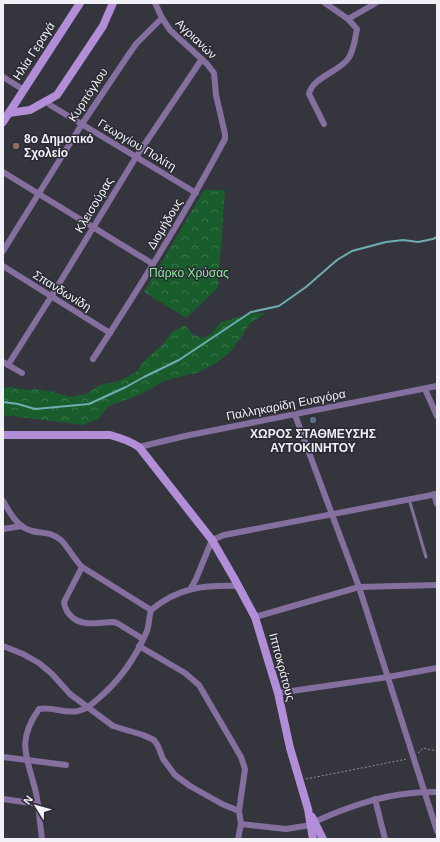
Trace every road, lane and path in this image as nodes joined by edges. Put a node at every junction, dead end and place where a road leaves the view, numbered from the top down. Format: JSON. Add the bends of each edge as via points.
{"nodes":[{"id":1,"x":80,"y":3,"type":"edge"},
{"id":2,"x":113,"y":3,"type":"edge"},
{"id":3,"x":155,"y":3,"type":"edge"},
{"id":4,"x":325,"y":3,"type":"edge"},
{"id":5,"x":376,"y":3,"type":"edge"},
{"id":6,"x":162,"y":18,"type":"junction"},
{"id":7,"x":348,"y":19,"type":"junction"},
{"id":8,"x":202,"y":59,"type":"junction"},
{"id":9,"x":3,"y":77,"type":"edge"},
{"id":10,"x":24,"y":90,"type":"junction"},
{"id":11,"x":48,"y":101,"type":"junction"},
{"id":12,"x":9,"y":112,"type":"junction"},
{"id":13,"x":3,"y":122,"type":"edge"},
{"id":14,"x":82,"y":124,"type":"junction"},
{"id":15,"x":324,"y":124,"type":"dead end"},
{"id":16,"x":225,"y":139,"type":"joint"},
{"id":17,"x":136,"y":157,"type":"junction"},
{"id":18,"x":3,"y":172,"type":"edge"},
{"id":19,"x":196,"y":193,"type":"junction"},
{"id":20,"x":38,"y":194,"type":"junction"},
{"id":21,"x":94,"y":227,"type":"junction"},
{"id":22,"x":3,"y":251,"type":"edge"},
{"id":23,"x":154,"y":264,"type":"junction"},
{"id":24,"x":3,"y":266,"type":"edge"},
{"id":25,"x":51,"y":297,"type":"junction"},
{"id":26,"x":110,"y":334,"type":"junction"},
{"id":27,"x":93,"y":359,"type":"dead end"},
{"id":28,"x":6,"y":363,"type":"edge"},
{"id":29,"x":22,"y":373,"type":"dead end"},
{"id":30,"x":437,"y":386,"type":"edge"},
{"id":31,"x":425,"y":389,"type":"junction"},
{"id":32,"x":295,"y":415,"type":"junction"},
{"id":33,"x":437,"y":416,"type":"edge"},
{"id":34,"x":3,"y":435,"type":"edge"},
{"id":35,"x":139,"y":448,"type":"junction"},
{"id":36,"x":435,"y":494,"type":"edge"},
{"id":37,"x":409,"y":499,"type":"junction"},
{"id":38,"x":3,"y":500,"type":"edge"},
{"id":39,"x":437,"y":504,"type":"edge"},
{"id":40,"x":332,"y":514,"type":"junction"},
{"id":41,"x":22,"y":526,"type":"junction"},
{"id":42,"x":3,"y":529,"type":"edge"},
{"id":43,"x":212,"y":540,"type":"junction"},
{"id":44,"x":426,"y":557,"type":"dead end"},
{"id":45,"x":82,"y":567,"type":"junction"},
{"id":46,"x":239,"y":586,"type":"junction"},
{"id":47,"x":437,"y":586,"type":"edge"},
{"id":48,"x":359,"y":587,"type":"junction"},
{"id":49,"x":191,"y":588,"type":"junction"},
{"id":50,"x":151,"y":610,"type":"junction"},
{"id":51,"x":255,"y":617,"type":"junction"},
{"id":52,"x":143,"y":639,"type":"junction"},
{"id":53,"x":3,"y":646,"type":"edge"},
{"id":54,"x":139,"y":646,"type":"junction"},
{"id":55,"x":437,"y":668,"type":"edge"},
{"id":56,"x":388,"y":677,"type":"junction"},
{"id":57,"x":278,"y":693,"type":"junction"},
{"id":58,"x":88,"y":707,"type":"junction"},
{"id":59,"x":437,"y":751,"type":"edge"},
{"id":60,"x":3,"y":757,"type":"edge"},
{"id":61,"x":414,"y":757,"type":"junction"},
{"id":62,"x":26,"y":759,"type":"junction"},
{"id":63,"x":66,"y":765,"type":"dead end"},
{"id":64,"x":299,"y":780,"type":"junction"},
{"id":65,"x":426,"y":792,"type":"junction"},
{"id":66,"x":437,"y":792,"type":"edge"},
{"id":67,"x":3,"y":799,"type":"edge"},
{"id":68,"x":375,"y":799,"type":"junction"},
{"id":69,"x":38,"y":804,"type":"junction"},
{"id":70,"x":239,"y":811,"type":"junction"},
{"id":71,"x":312,"y":823,"type":"junction"},
{"id":72,"x":241,"y":824,"type":"junction"},
{"id":73,"x":437,"y":831,"type":"edge"},
{"id":74,"x":42,"y":839,"type":"edge"},
{"id":75,"x":238,"y":839,"type":"edge"},
{"id":76,"x":313,"y":839,"type":"edge"},
{"id":77,"x":323,"y":839,"type":"edge"},
{"id":78,"x":385,"y":839,"type":"edge"}],
"edges":[{"from":1,"to":10,"type":"street","name":"Ηλία Γεραγά"},
{"from":2,"to":11,"type":"street","via":[[103,26],[57,96]]},
{"from":3,"to":6,"type":"street","name":"Αγριανών"},
{"from":4,"to":7,"type":"street"},
{"from":5,"to":7,"type":"street"},
{"from":6,"to":8,"type":"street","name":"Αγριανών","via":[[177,37]]},
{"from":6,"to":14,"type":"street","name":"Κυρπόγλου","via":[[136,44]]},
{"from":7,"to":15,"type":"street","via":[[357,29],[348,58],[310,88],[309,94]]},
{"from":8,"to":16,"type":"street","name":"Αγριανών","via":[[214,73]]},
{"from":8,"to":17,"type":"street","name":"Κλεισούρας"},
{"from":9,"to":10,"type":"street"},
{"from":10,"to":12,"type":"street","name":"Ηλία Γεραγά"},
{"from":11,"to":12,"type":"street","via":[[30,110]]},
{"from":11,"to":14,"type":"street","name":"Γεωργίου Πολίτη","via":[[50,105]]},
{"from":12,"to":13,"type":"street","name":"Ηλία Γεραγά"},
{"from":14,"to":17,"type":"street","name":"Γεωργίου Πολίτη"},
{"from":14,"to":20,"type":"street","name":"Κυρπόγλου"},
{"from":16,"to":19,"type":"street","name":"Διομήδους"},
{"from":17,"to":19,"type":"street","name":"Γεωργίου Πολίτη"},
{"from":17,"to":21,"type":"street","name":"Κλεισούρας"},
{"from":18,"to":20,"type":"street"},
{"from":19,"to":23,"type":"street","name":"Διομήδους"},
{"from":20,"to":21,"type":"street"},
{"from":20,"to":22,"type":"street","name":"Κυρπόγλου"},
{"from":21,"to":23,"type":"street"},
{"from":21,"to":25,"type":"street","name":"Κλεισούρας"},
{"from":23,"to":26,"type":"street","name":"Διομήδους"},
{"from":24,"to":25,"type":"street","name":"Σπανδωνίδη"},
{"from":25,"to":26,"type":"street","name":"Σπανδωνίδη"},
{"from":25,"to":28,"type":"street","name":"Κλεισούρας"},
{"from":26,"to":27,"type":"street","name":"Διομήδους"},
{"from":28,"to":29,"type":"street"},
{"from":30,"to":31,"type":"street","name":"Παλληκαρίδη Ευαγόρα"},
{"from":31,"to":32,"type":"street","name":"Παλληκαρίδη Ευαγόρα"},
{"from":31,"to":33,"type":"street"},
{"from":32,"to":35,"type":"street","name":"Παλληκαρίδη Ευαγόρα","via":[[185,436]]},
{"from":32,"to":40,"type":"street"},
{"from":34,"to":35,"type":"street","via":[[110,435],[132,442]]},
{"from":35,"to":43,"type":"street","name":"Ιπποκράτους"},
{"from":36,"to":37,"type":"street"},
{"from":36,"to":39,"type":"street"},
{"from":37,"to":40,"type":"street"},
{"from":37,"to":44,"type":"lane"},
{"from":38,"to":41,"type":"street"},
{"from":40,"to":43,"type":"street","via":[[224,534]]},
{"from":40,"to":48,"type":"street"},
{"from":41,"to":42,"type":"street"},
{"from":41,"to":45,"type":"street","via":[[33,531],[45,532],[62,541],[74,560]]},
{"from":43,"to":46,"type":"street","name":"Ιπποκράτους"},
{"from":43,"to":49,"type":"street"},
{"from":45,"to":50,"type":"street"},
{"from":45,"to":52,"type":"street","via":[[64,602],[67,613],[80,623],[117,623]]},
{"from":46,"to":49,"type":"street"},
{"from":46,"to":51,"type":"street","name":"Ιπποκράτους"},
{"from":47,"to":48,"type":"street"},
{"from":48,"to":51,"type":"street"},
{"from":48,"to":56,"type":"street"},
{"from":49,"to":50,"type":"street","via":[[164,600]]},
{"from":50,"to":52,"type":"street"},
{"from":51,"to":57,"type":"street","name":"Ιπποκράτους"},
{"from":52,"to":54,"type":"street"},
{"from":53,"to":58,"type":"street","via":[[39,663],[70,694]]},
{"from":54,"to":58,"type":"street","via":[[112,686]]},
{"from":54,"to":70,"type":"street","via":[[185,673],[198,685],[244,765]]},
{"from":55,"to":56,"type":"street"},
{"from":56,"to":57,"type":"street"},
{"from":56,"to":61,"type":"street"},
{"from":57,"to":64,"type":"street","name":"Ιπποκράτους"},
{"from":58,"to":62,"type":"street","via":[[70,712],[39,709],[26,737]]},
{"from":58,"to":70,"type":"street","via":[[112,726],[154,740],[163,759],[175,775],[190,786]]},
{"from":59,"to":61,"type":"path","via":[[423,748]]},
{"from":60,"to":62,"type":"street"},
{"from":61,"to":64,"type":"path"},
{"from":61,"to":65,"type":"street"},
{"from":62,"to":63,"type":"street"},
{"from":62,"to":69,"type":"street"},
{"from":64,"to":71,"type":"street","name":"Ιπποκράτους"},
{"from":65,"to":66,"type":"street"},
{"from":65,"to":68,"type":"street"},
{"from":65,"to":73,"type":"street"},
{"from":67,"to":69,"type":"street"},
{"from":68,"to":71,"type":"street"},
{"from":68,"to":78,"type":"street"},
{"from":69,"to":74,"type":"street"},
{"from":70,"to":72,"type":"street"},
{"from":71,"to":72,"type":"street","via":[[286,829]]},
{"from":71,"to":76,"type":"street","name":"Ιπποκράτους"},
{"from":71,"to":77,"type":"street","name":"Ιπποκράτους"},
{"from":72,"to":75,"type":"street"}]}
